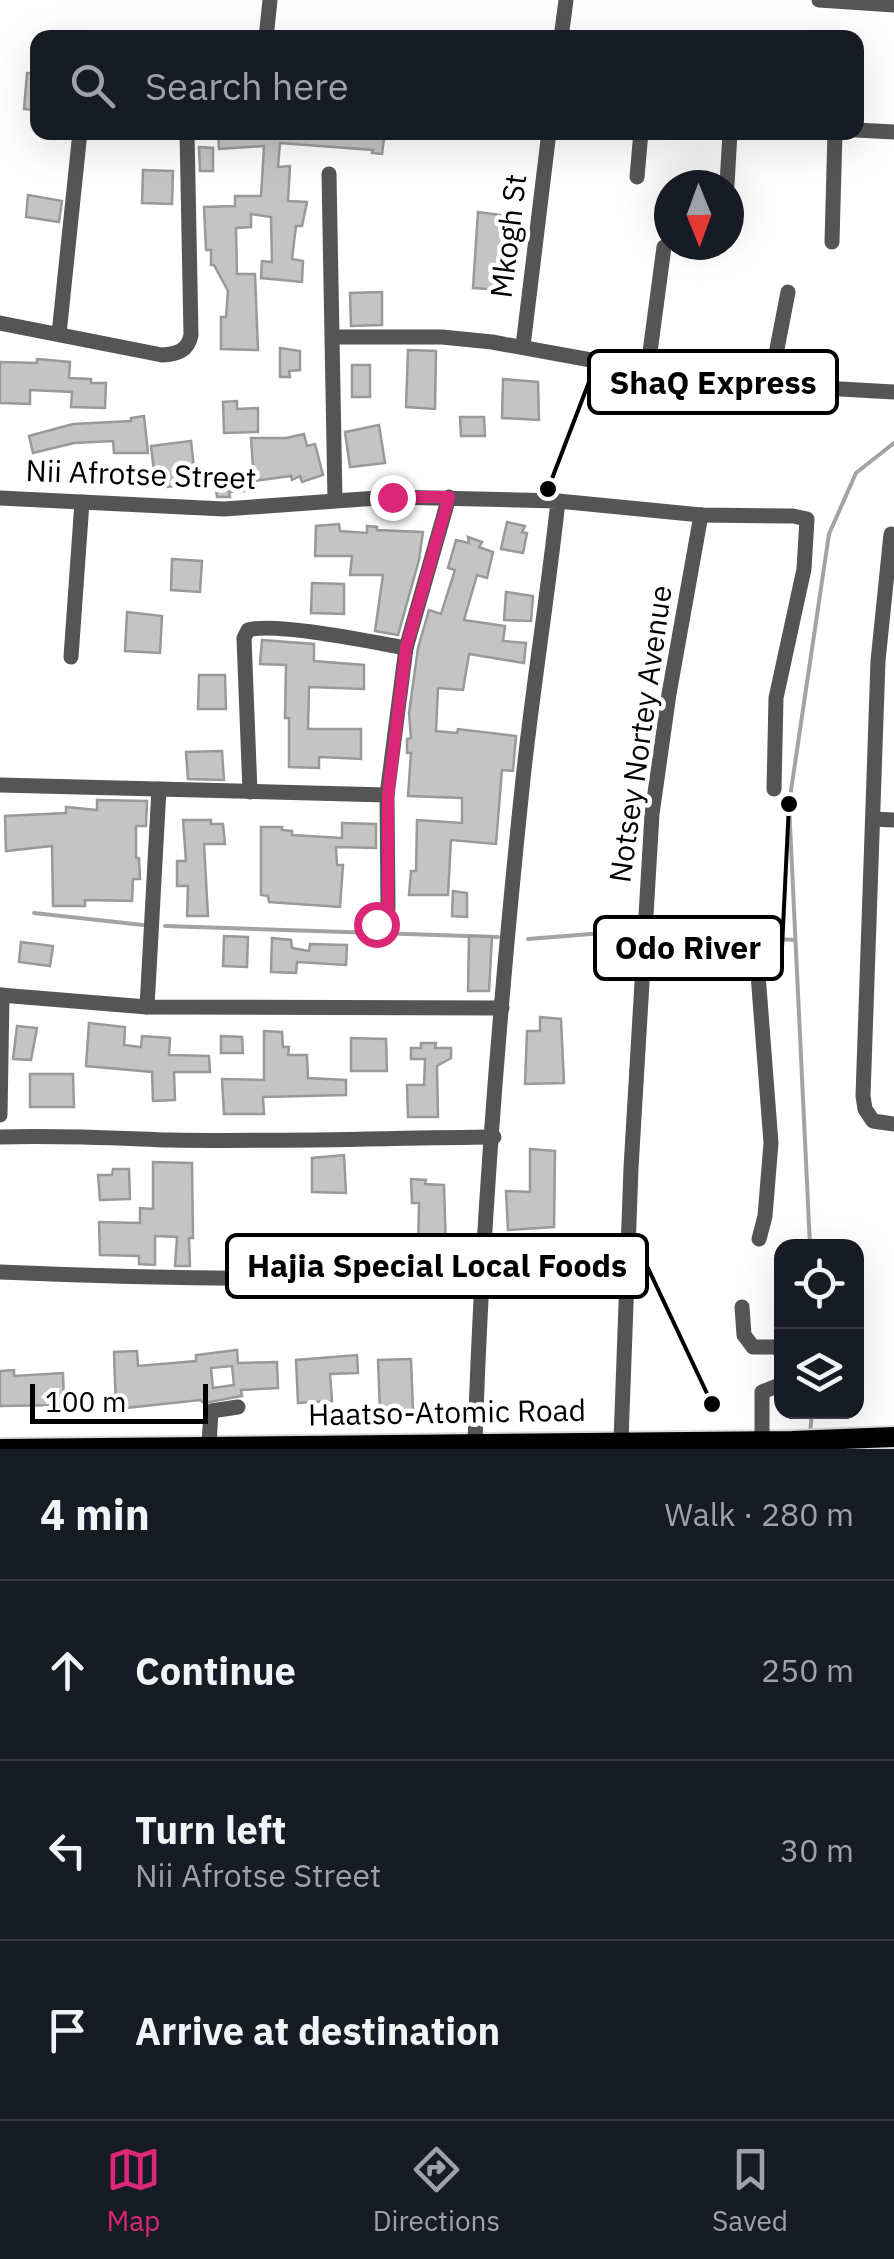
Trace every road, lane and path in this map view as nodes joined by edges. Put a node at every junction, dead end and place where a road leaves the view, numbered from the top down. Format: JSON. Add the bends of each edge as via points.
{"nodes":[{"id":1,"x":270,"y":0,"type":"edge"},
{"id":2,"x":566,"y":0,"type":"edge"},
{"id":3,"x":819,"y":0,"type":"edge"},
{"id":4,"x":894,"y":5,"type":"edge"},
{"id":5,"x":267,"y":30,"type":"edge"},
{"id":6,"x":563,"y":30,"type":"edge"},
{"id":7,"x":864,"y":130,"type":"edge"},
{"id":8,"x":894,"y":132,"type":"edge"},
{"id":9,"x":79,"y":140,"type":"edge"},
{"id":10,"x":187,"y":140,"type":"edge"},
{"id":11,"x":548,"y":140,"type":"edge"},
{"id":12,"x":641,"y":140,"type":"edge"},
{"id":13,"x":730,"y":140,"type":"edge"},
{"id":14,"x":835,"y":140,"type":"edge"},
{"id":15,"x":728,"y":170,"type":"edge"},
{"id":16,"x":329,"y":174,"type":"dead end"},
{"id":17,"x":637,"y":177,"type":"dead end"},
{"id":18,"x":832,"y":242,"type":"dead end"},
{"id":19,"x":662,"y":260,"type":"edge"},
{"id":20,"x":788,"y":292,"type":"dead end"},
{"id":21,"x":0,"y":323,"type":"edge"},
{"id":22,"x":60,"y":334,"type":"junction"},
{"id":23,"x":333,"y":337,"type":"junction"},
{"id":24,"x":524,"y":346,"type":"junction"},
{"id":25,"x":648,"y":366,"type":"junction"},
{"id":26,"x":770,"y":385,"type":"junction"},
{"id":27,"x":894,"y":392,"type":"edge"},
{"id":28,"x":449,"y":497,"type":"junction"},
{"id":29,"x":0,"y":498,"type":"edge"},
{"id":30,"x":335,"y":500,"type":"junction"},
{"id":31,"x":558,"y":501,"type":"junction"},
{"id":32,"x":82,"y":502,"type":"junction"},
{"id":33,"x":701,"y":515,"type":"junction"},
{"id":34,"x":891,"y":534,"type":"dead end"},
{"id":35,"x":406,"y":648,"type":"junction"},
{"id":36,"x":71,"y":657,"type":"dead end"},
{"id":37,"x":0,"y":784,"type":"edge"},
{"id":38,"x":159,"y":789,"type":"junction"},
{"id":39,"x":774,"y":790,"type":"dead end"},
{"id":40,"x":250,"y":792,"type":"junction"},
{"id":41,"x":388,"y":795,"type":"junction"},
{"id":42,"x":874,"y":819,"type":"junction"},
{"id":43,"x":894,"y":820,"type":"edge"},
{"id":44,"x":376,"y":924,"type":"dead end"},
{"id":45,"x":642,"y":948,"type":"junction"},
{"id":46,"x":1,"y":995,"type":"edge"},
{"id":47,"x":147,"y":1007,"type":"junction"},
{"id":48,"x":502,"y":1008,"type":"junction"},
{"id":49,"x":0,"y":1115,"type":"edge"},
{"id":50,"x":894,"y":1124,"type":"edge"},
{"id":51,"x":494,"y":1136,"type":"junction"},
{"id":52,"x":0,"y":1137,"type":"edge"},
{"id":53,"x":758,"y":1239,"type":"dead end"},
{"id":54,"x":0,"y":1272,"type":"edge"},
{"id":55,"x":482,"y":1275,"type":"junction"},
{"id":56,"x":742,"y":1307,"type":"dead end"},
{"id":57,"x":774,"y":1348,"type":"edge"},
{"id":58,"x":774,"y":1387,"type":"edge"},
{"id":59,"x":238,"y":1407,"type":"dead end"},
{"id":60,"x":894,"y":1437,"type":"edge"},
{"id":61,"x":762,"y":1441,"type":"junction"},
{"id":62,"x":476,"y":1442,"type":"junction"},
{"id":63,"x":621,"y":1442,"type":"junction"},
{"id":64,"x":706,"y":1445,"type":"edge"},
{"id":65,"x":209,"y":1446,"type":"junction"},
{"id":66,"x":235,"y":1447,"type":"edge"},
{"id":67,"x":110,"y":1448,"type":"edge"},
{"id":68,"x":0,"y":1449,"type":"edge"}],
"edges":[{"from":1,"to":5,"type":"street"},
{"from":2,"to":6,"type":"street"},
{"from":3,"to":4,"type":"street"},
{"from":7,"to":8,"type":"street"},
{"from":9,"to":22,"type":"street"},
{"from":10,"to":22,"type":"street","via":[[189,344],[162,354]]},
{"from":11,"to":24,"type":"street","name":"Mkogh St"},
{"from":12,"to":17,"type":"street"},
{"from":13,"to":15,"type":"street"},
{"from":14,"to":18,"type":"street"},
{"from":16,"to":23,"type":"street"},
{"from":19,"to":25,"type":"street"},
{"from":20,"to":26,"type":"street"},
{"from":21,"to":22,"type":"street"},
{"from":23,"to":24,"type":"street"},
{"from":23,"to":30,"type":"street"},
{"from":24,"to":25,"type":"street"},
{"from":25,"to":26,"type":"street"},
{"from":26,"to":27,"type":"street"},
{"from":28,"to":30,"type":"street","name":"Nii Afrotse Street"},
{"from":28,"to":31,"type":"street","name":"Nii Afrotse Street"},
{"from":28,"to":35,"type":"street"},
{"from":29,"to":32,"type":"street","name":"Nii Afrotse Street"},
{"from":30,"to":32,"type":"street","name":"Nii Afrotse Street","via":[[224,509]]},
{"from":31,"to":33,"type":"street","name":"Nii Afrotse Street"},
{"from":31,"to":48,"type":"street"},
{"from":32,"to":36,"type":"street"},
{"from":33,"to":39,"type":"street","name":"Nii Afrotse Street","via":[[807,519],[804,569],[776,698]]},
{"from":33,"to":45,"type":"street","name":"Notsey Nortey Avenue","via":[[652,814]]},
{"from":34,"to":42,"type":"street","via":[[878,660]]},
{"from":35,"to":40,"type":"street","via":[[248,630]]},
{"from":35,"to":41,"type":"street"},
{"from":37,"to":38,"type":"street"},
{"from":38,"to":40,"type":"street"},
{"from":38,"to":47,"type":"street"},
{"from":40,"to":41,"type":"street"},
{"from":41,"to":44,"type":"street","via":[[388,909]]},
{"from":42,"to":43,"type":"street"},
{"from":42,"to":50,"type":"street","via":[[863,1096],[873,1121]]},
{"from":45,"to":53,"type":"street","via":[[743,960],[758,974],[772,1143]]},
{"from":45,"to":63,"type":"street","name":"Notsey Nortey Avenue"},
{"from":46,"to":47,"type":"street"},
{"from":46,"to":49,"type":"street"},
{"from":47,"to":48,"type":"street"},
{"from":48,"to":51,"type":"street"},
{"from":51,"to":52,"type":"street"},
{"from":51,"to":55,"type":"street"},
{"from":54,"to":55,"type":"street"},
{"from":55,"to":62,"type":"street"},
{"from":56,"to":57,"type":"street","via":[[747,1342]]},
{"from":58,"to":61,"type":"street","via":[[762,1392]]},
{"from":59,"to":65,"type":"street","via":[[210,1411]]},
{"from":60,"to":61,"type":"main road","name":"Haatso-Atomic Road"},
{"from":61,"to":64,"type":"main road","name":"Haatso-Atomic Road"},
{"from":62,"to":63,"type":"main road","name":"Haatso-Atomic Road"},
{"from":62,"to":66,"type":"main road","name":"Haatso-Atomic Road"},
{"from":63,"to":64,"type":"main road","name":"Haatso-Atomic Road"},
{"from":65,"to":66,"type":"main road","name":"Haatso-Atomic Road"},
{"from":65,"to":67,"type":"main road","name":"Haatso-Atomic Road"},
{"from":67,"to":68,"type":"main road","name":"Haatso-Atomic Road"}]}
